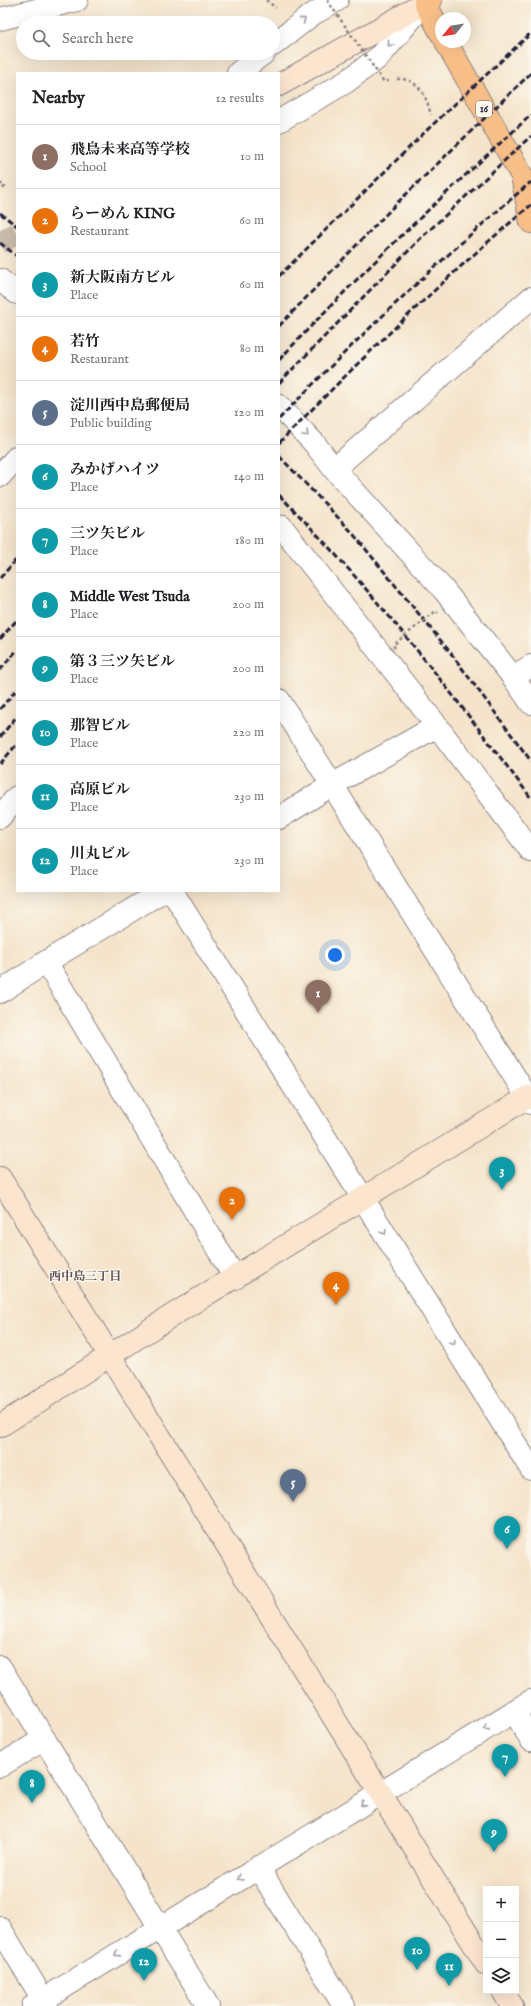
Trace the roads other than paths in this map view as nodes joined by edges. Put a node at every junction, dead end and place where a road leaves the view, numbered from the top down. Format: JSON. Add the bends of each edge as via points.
{"nodes":[{"id":1,"x":77,"y":0,"type":"edge"},
{"id":2,"x":337,"y":0,"type":"edge"},
{"id":3,"x":425,"y":1,"type":"edge"},
{"id":4,"x":50,"y":4,"type":"edge"},
{"id":5,"x":0,"y":19,"type":"edge"},
{"id":6,"x":435,"y":21,"type":"edge"},
{"id":7,"x":280,"y":40,"type":"edge"},
{"id":8,"x":449,"y":48,"type":"edge"},
{"id":9,"x":255,"y":60,"type":"edge"},
{"id":10,"x":239,"y":72,"type":"edge"},
{"id":11,"x":280,"y":84,"type":"edge"},
{"id":12,"x":280,"y":120,"type":"edge"},
{"id":13,"x":526,"y":180,"type":"edge"},
{"id":14,"x":531,"y":222,"type":"edge"},
{"id":15,"x":0,"y":280,"type":"edge"},
{"id":16,"x":16,"y":292,"type":"edge"},
{"id":17,"x":531,"y":298,"type":"edge"},
{"id":18,"x":280,"y":407,"type":"edge"},
{"id":19,"x":16,"y":458,"type":"edge"},
{"id":20,"x":334,"y":469,"type":"junction"},
{"id":21,"x":0,"y":476,"type":"edge"},
{"id":22,"x":280,"y":528,"type":"edge"},
{"id":23,"x":522,"y":672,"type":"edge"},
{"id":24,"x":280,"y":702,"type":"edge"},
{"id":25,"x":531,"y":702,"type":"edge"},
{"id":26,"x":437,"y":726,"type":"junction"},
{"id":27,"x":332,"y":785,"type":"junction"},
{"id":28,"x":16,"y":798,"type":"edge"},
{"id":29,"x":0,"y":817,"type":"edge"},
{"id":30,"x":280,"y":817,"type":"edge"},
{"id":31,"x":531,"y":851,"type":"edge"},
{"id":32,"x":161,"y":892,"type":"edge"},
{"id":33,"x":173,"y":892,"type":"edge"},
{"id":34,"x":46,"y":962,"type":"junction"},
{"id":35,"x":0,"y":992,"type":"edge"},
{"id":36,"x":530,"y":1097,"type":"edge"},
{"id":37,"x":0,"y":1178,"type":"edge"},
{"id":38,"x":364,"y":1199,"type":"junction"},
{"id":39,"x":235,"y":1278,"type":"junction"},
{"id":40,"x":109,"y":1356,"type":"junction"},
{"id":41,"x":0,"y":1426,"type":"edge"},
{"id":42,"x":531,"y":1469,"type":"edge"},
{"id":43,"x":0,"y":1667,"type":"edge"},
{"id":44,"x":522,"y":1706,"type":"edge"},
{"id":45,"x":44,"y":1739,"type":"junction"},
{"id":46,"x":531,"y":1740,"type":"edge"},
{"id":47,"x":0,"y":1766,"type":"edge"},
{"id":48,"x":381,"y":1792,"type":"junction"},
{"id":49,"x":258,"y":1867,"type":"junction"},
{"id":50,"x":0,"y":1928,"type":"edge"},
{"id":51,"x":160,"y":1928,"type":"junction"},
{"id":52,"x":483,"y":1959,"type":"edge"},
{"id":53,"x":505,"y":1994,"type":"edge"},
{"id":54,"x":41,"y":2004,"type":"edge"},
{"id":55,"x":208,"y":2006,"type":"edge"},
{"id":56,"x":344,"y":2006,"type":"edge"},
{"id":57,"x":512,"y":2006,"type":"edge"}],
"edges":[{"from":1,"to":4,"type":"street"},
{"from":7,"to":2,"type":"street","one_way":true,"via":[[310,16]]},
{"from":3,"to":6,"type":"main road"},
{"from":3,"to":11,"type":"street"},
{"from":3,"to":12,"type":"street","one_way":true,"via":[[379,57],[346,82]]},
{"from":4,"to":5,"type":"street"},
{"from":8,"to":13,"type":"main road","number":"16"},
{"from":9,"to":10,"type":"street"},
{"from":13,"to":14,"type":"main road","number":"16"},
{"from":15,"to":16,"type":"street"},
{"from":17,"to":20,"type":"street"},
{"from":18,"to":20,"type":"street","one_way":true,"via":[[314,443]]},
{"from":19,"to":21,"type":"street"},
{"from":20,"to":23,"type":"street"},
{"from":22,"to":26,"type":"street"},
{"from":23,"to":25,"type":"street"},
{"from":24,"to":27,"type":"street"},
{"from":26,"to":27,"type":"street"},
{"from":26,"to":31,"type":"street"},
{"from":27,"to":30,"type":"street"},
{"from":27,"to":36,"type":"street"},
{"from":28,"to":29,"type":"street"},
{"from":32,"to":34,"type":"street"},
{"from":33,"to":38,"type":"street"},
{"from":34,"to":35,"type":"street"},
{"from":34,"to":39,"type":"street"},
{"from":36,"to":38,"type":"street"},
{"from":37,"to":40,"type":"street"},
{"from":38,"to":39,"type":"street"},
{"from":38,"to":42,"type":"street","one_way":true},
{"from":39,"to":40,"type":"street"},
{"from":40,"to":41,"type":"street"},
{"from":40,"to":48,"type":"street"},
{"from":43,"to":45,"type":"street"},
{"from":44,"to":46,"type":"street"},
{"from":44,"to":48,"type":"street","one_way":true},
{"from":45,"to":47,"type":"street"},
{"from":45,"to":51,"type":"street"},
{"from":48,"to":49,"type":"street","one_way":true},
{"from":48,"to":52,"type":"street"},
{"from":49,"to":51,"type":"street","one_way":true},
{"from":49,"to":56,"type":"street"},
{"from":50,"to":54,"type":"street"},
{"from":51,"to":54,"type":"street","one_way":true},
{"from":51,"to":55,"type":"street"},
{"from":53,"to":57,"type":"street"}]}
